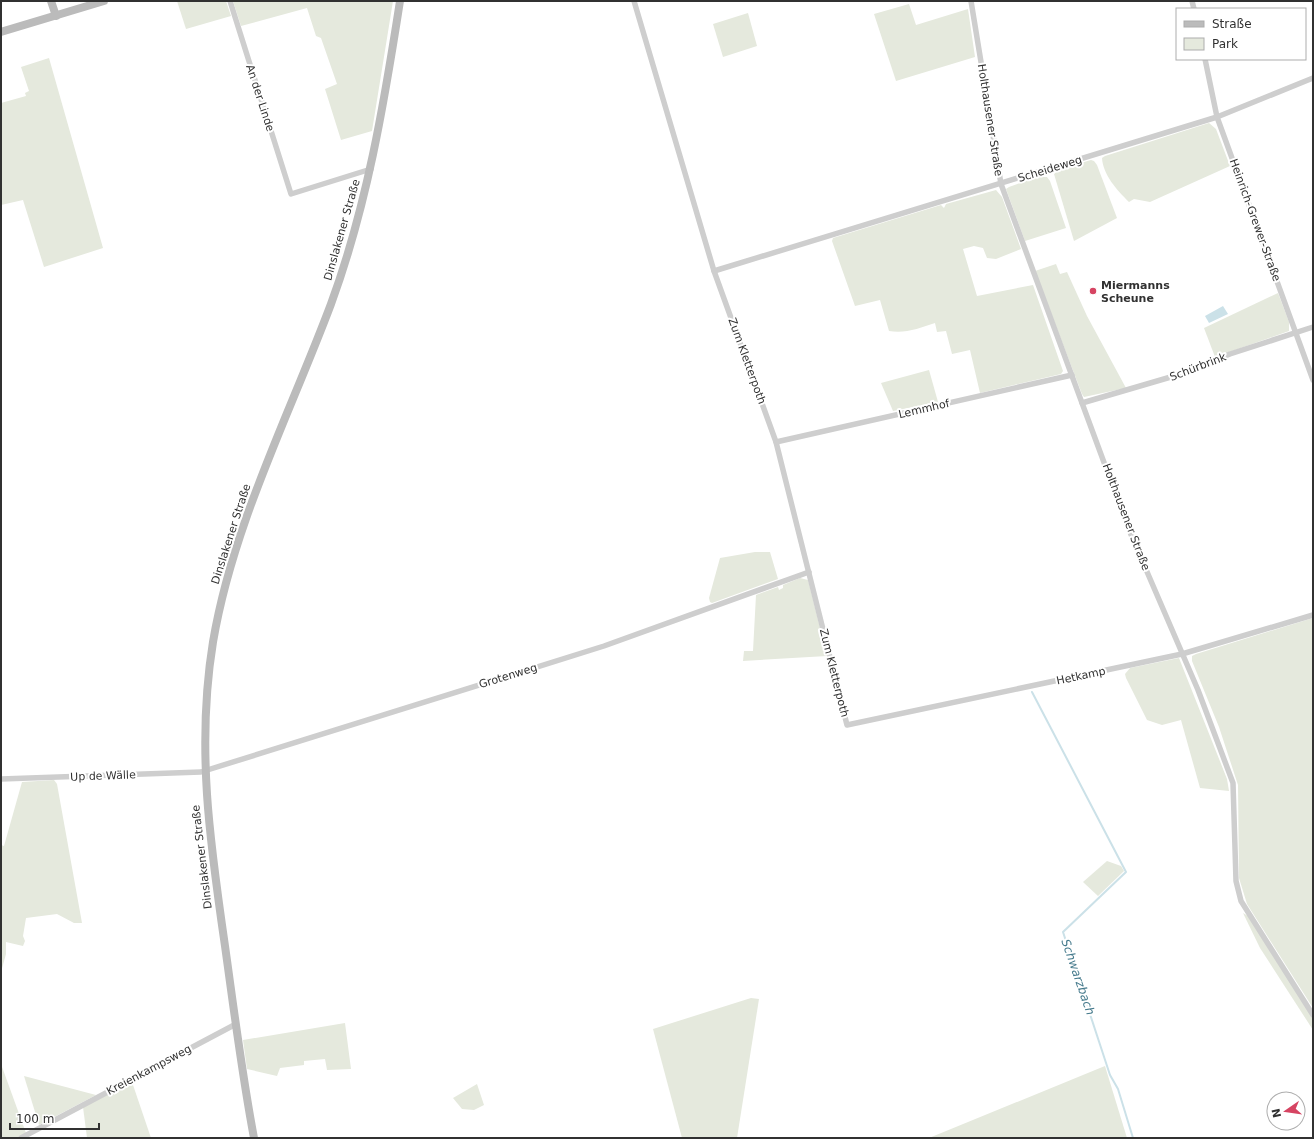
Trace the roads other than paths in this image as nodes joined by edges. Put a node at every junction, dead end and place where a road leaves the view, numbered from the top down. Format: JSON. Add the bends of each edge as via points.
{"nodes":[{"id":1,"x":51,"y":1,"type":"edge"},
{"id":2,"x":104,"y":1,"type":"edge"},
{"id":3,"x":230,"y":1,"type":"edge"},
{"id":4,"x":400,"y":1,"type":"edge"},
{"id":5,"x":634,"y":1,"type":"edge"},
{"id":6,"x":970,"y":1,"type":"edge"},
{"id":7,"x":56,"y":16,"type":"junction"},
{"id":8,"x":1,"y":32,"type":"edge"},
{"id":9,"x":1205,"y":60,"type":"edge"},
{"id":10,"x":1313,"y":78,"type":"edge"},
{"id":11,"x":1217,"y":118,"type":"junction"},
{"id":12,"x":371,"y":169,"type":"junction"},
{"id":13,"x":1001,"y":184,"type":"junction"},
{"id":14,"x":714,"y":271,"type":"junction"},
{"id":15,"x":1313,"y":327,"type":"edge"},
{"id":16,"x":1296,"y":333,"type":"junction"},
{"id":17,"x":1072,"y":375,"type":"junction"},
{"id":18,"x":1313,"y":380,"type":"edge"},
{"id":19,"x":1082,"y":403,"type":"junction"},
{"id":20,"x":776,"y":442,"type":"junction"},
{"id":21,"x":809,"y":572,"type":"junction"},
{"id":22,"x":1313,"y":615,"type":"edge"},
{"id":23,"x":1182,"y":654,"type":"junction"},
{"id":24,"x":847,"y":725,"type":"joint"},
{"id":25,"x":205,"y":771,"type":"junction"},
{"id":26,"x":1,"y":779,"type":"edge"},
{"id":27,"x":1313,"y":1015,"type":"edge"},
{"id":28,"x":236,"y":1024,"type":"junction"},
{"id":29,"x":21,"y":1138,"type":"edge"},
{"id":30,"x":254,"y":1138,"type":"edge"}],
"edges":[{"from":1,"to":7,"type":"main road"},
{"from":2,"to":7,"type":"main road"},
{"from":3,"to":12,"type":"street","name":"An der Linde","via":[[291,194]]},
{"from":4,"to":12,"type":"main road","name":"Dinslakener Straße"},
{"from":5,"to":14,"type":"street","name":"Zum Kletterpoth"},
{"from":6,"to":13,"type":"street","name":"Holthausener Straße"},
{"from":7,"to":8,"type":"main road"},
{"from":9,"to":11,"type":"street","name":"Heinrich-Grewer-Straße"},
{"from":10,"to":11,"type":"street","name":"Scheideweg"},
{"from":11,"to":13,"type":"street","name":"Scheideweg"},
{"from":11,"to":16,"type":"street","name":"Heinrich-Grewer-Straße"},
{"from":12,"to":25,"type":"main road","name":"Dinslakener Straße","via":[[332,302],[245,518],[225,587],[208,680]]},
{"from":13,"to":14,"type":"street","name":"Scheideweg"},
{"from":13,"to":17,"type":"street","name":"Holthausener Straße"},
{"from":14,"to":20,"type":"street","name":"Zum Kletterpoth"},
{"from":15,"to":16,"type":"street","name":"Schürbrink"},
{"from":16,"to":18,"type":"street","name":"Heinrich-Grewer-Straße"},
{"from":16,"to":19,"type":"street","name":"Schürbrink","via":[[1230,354],[1181,374]]},
{"from":17,"to":19,"type":"street","name":"Holthausener Straße"},
{"from":17,"to":20,"type":"street","name":"Lemmhof"},
{"from":19,"to":23,"type":"street","name":"Holthausener Straße","via":[[1129,530]]},
{"from":20,"to":21,"type":"street","name":"Zum Kletterpoth"},
{"from":21,"to":24,"type":"street","name":"Zum Kletterpoth"},
{"from":21,"to":25,"type":"street","name":"Grotenweg","via":[[604,646]]},
{"from":22,"to":23,"type":"street","name":"Hetkamp"},
{"from":23,"to":24,"type":"street","name":"Hetkamp"},
{"from":23,"to":27,"type":"street","name":"Holthausener Straße","via":[[1233,783],[1236,881],[1241,901]]},
{"from":25,"to":26,"type":"street","name":"Up de Wälle"},
{"from":25,"to":28,"type":"main road","name":"Dinslakener Straße","via":[[213,867]]},
{"from":28,"to":29,"type":"street","name":"Kreienkampsweg"},
{"from":28,"to":30,"type":"main road","name":"Dinslakener Straße"}]}
